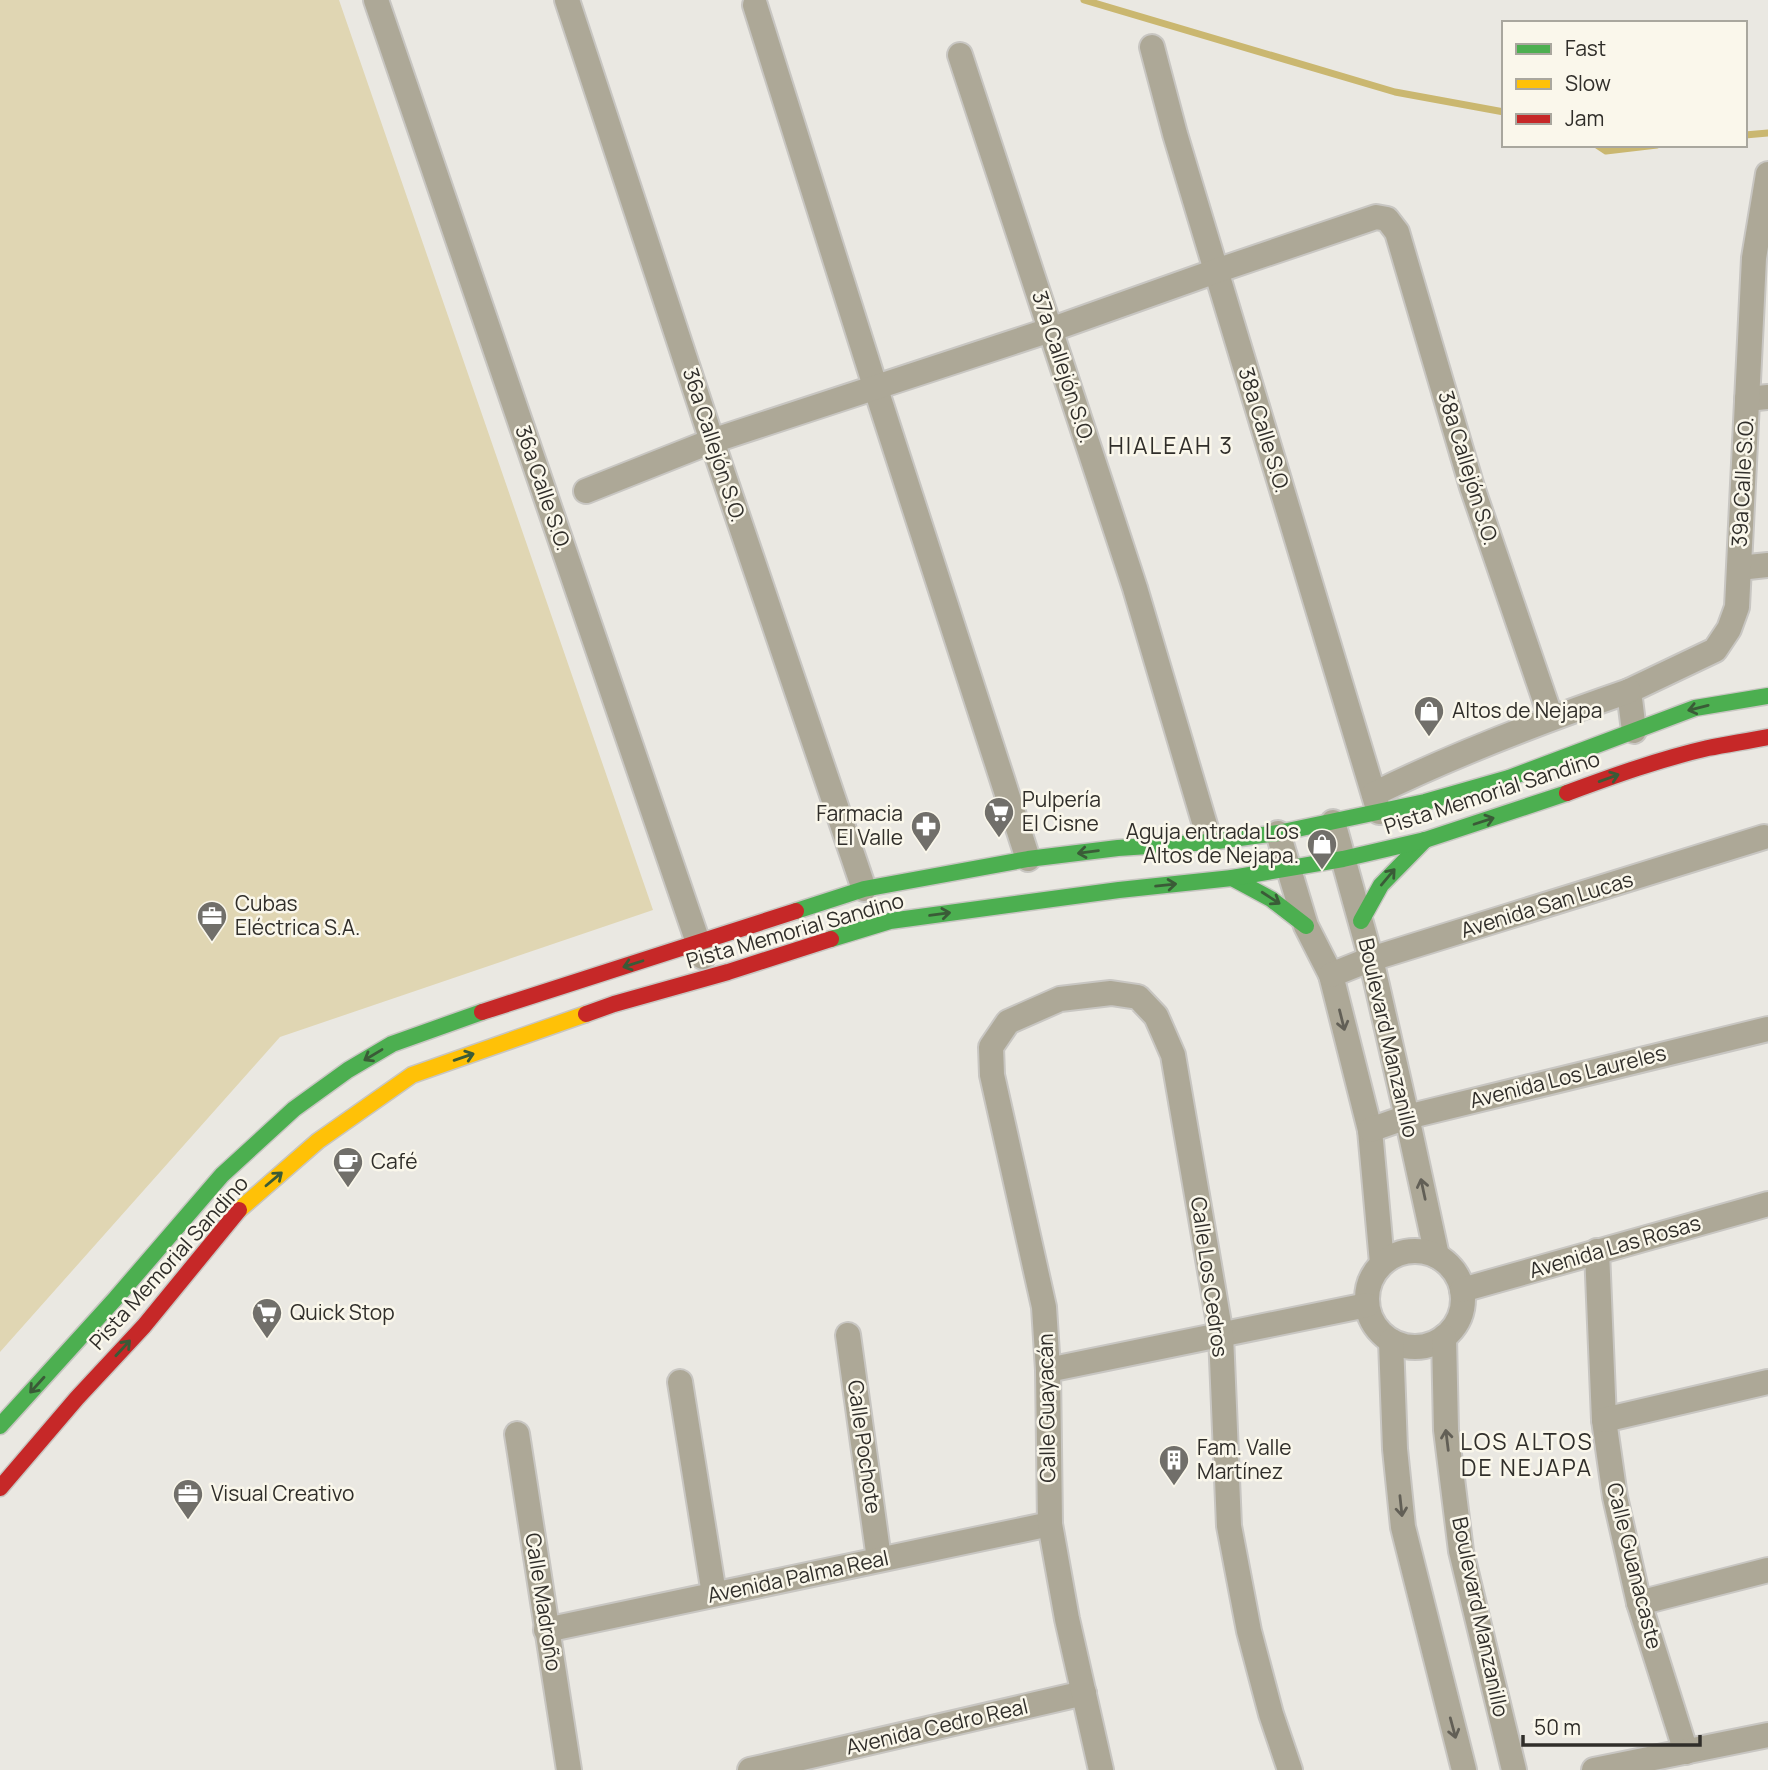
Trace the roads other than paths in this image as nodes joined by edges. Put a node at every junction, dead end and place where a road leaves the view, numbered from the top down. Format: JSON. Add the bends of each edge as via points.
{"nodes":[{"id":1,"x":376,"y":0,"type":"edge"},
{"id":2,"x":567,"y":0,"type":"edge"},
{"id":3,"x":755,"y":5,"type":"dead end"},
{"id":4,"x":1152,"y":47,"type":"dead end"},
{"id":5,"x":960,"y":55,"type":"dead end"},
{"id":6,"x":1768,"y":174,"type":"edge"},
{"id":7,"x":1216,"y":271,"type":"junction"},
{"id":8,"x":1051,"y":330,"type":"junction"},
{"id":9,"x":874,"y":386,"type":"junction"},
{"id":10,"x":1758,"y":398,"type":"edge"},
{"id":11,"x":712,"y":441,"type":"junction"},
{"id":12,"x":586,"y":491,"type":"dead end"},
{"id":13,"x":1768,"y":565,"type":"edge"},
{"id":14,"x":1739,"y":568,"type":"junction"},
{"id":15,"x":1629,"y":691,"type":"junction"},
{"id":16,"x":1768,"y":696,"type":"edge"},
{"id":17,"x":1551,"y":718,"type":"junction"},
{"id":18,"x":1768,"y":737,"type":"edge"},
{"id":19,"x":1633,"y":744,"type":"junction"},
{"id":20,"x":1544,"y":801,"type":"junction"},
{"id":21,"x":1376,"y":803,"type":"junction"},
{"id":22,"x":1333,"y":822,"type":"junction"},
{"id":23,"x":1278,"y":833,"type":"junction"},
{"id":24,"x":1764,"y":837,"type":"dead end"},
{"id":25,"x":1425,"y":840,"type":"junction"},
{"id":26,"x":1210,"y":842,"type":"junction"},
{"id":27,"x":1028,"y":859,"type":"junction"},
{"id":28,"x":1343,"y":859,"type":"junction"},
{"id":29,"x":1287,"y":868,"type":"junction"},
{"id":30,"x":1231,"y":878,"type":"junction"},
{"id":31,"x":864,"y":889,"type":"junction"},
{"id":32,"x":1361,"y":921,"type":"junction"},
{"id":33,"x":1306,"y":926,"type":"junction"},
{"id":34,"x":698,"y":943,"type":"junction"},
{"id":35,"x":1371,"y":959,"type":"junction"},
{"id":36,"x":1331,"y":975,"type":"junction"},
{"id":37,"x":709,"y":976,"type":"junction"},
{"id":38,"x":1768,"y":1029,"type":"edge"},
{"id":39,"x":991,"y":1047,"type":"joint"},
{"id":40,"x":1407,"y":1117,"type":"junction"},
{"id":41,"x":1370,"y":1130,"type":"junction"},
{"id":42,"x":1768,"y":1205,"type":"edge"},
{"id":43,"x":1597,"y":1251,"type":"junction"},
{"id":44,"x":1437,"y":1256,"type":"junction"},
{"id":45,"x":1382,"y":1263,"type":"junction"},
{"id":46,"x":1462,"y":1290,"type":"junction"},
{"id":47,"x":116,"y":1298,"type":"junction"},
{"id":48,"x":1367,"y":1305,"type":"junction"},
{"id":49,"x":848,"y":1335,"type":"dead end"},
{"id":50,"x":1221,"y":1335,"type":"junction"},
{"id":51,"x":1444,"y":1337,"type":"junction"},
{"id":52,"x":1391,"y":1340,"type":"junction"},
{"id":53,"x":1048,"y":1370,"type":"junction"},
{"id":54,"x":680,"y":1382,"type":"dead end"},
{"id":55,"x":1768,"y":1382,"type":"edge"},
{"id":56,"x":77,"y":1398,"type":"junction"},
{"id":57,"x":1604,"y":1420,"type":"junction"},
{"id":58,"x":0,"y":1426,"type":"edge"},
{"id":59,"x":517,"y":1434,"type":"dead end"},
{"id":60,"x":0,"y":1443,"type":"edge"},
{"id":61,"x":0,"y":1488,"type":"edge"},
{"id":62,"x":1050,"y":1524,"type":"junction"},
{"id":63,"x":879,"y":1559,"type":"junction"},
{"id":64,"x":1768,"y":1570,"type":"edge"},
{"id":65,"x":714,"y":1594,"type":"junction"},
{"id":66,"x":1639,"y":1603,"type":"junction"},
{"id":67,"x":546,"y":1630,"type":"junction"},
{"id":68,"x":1084,"y":1693,"type":"junction"},
{"id":69,"x":1768,"y":1735,"type":"edge"},
{"id":70,"x":1686,"y":1752,"type":"junction"},
{"id":71,"x":569,"y":1770,"type":"edge"},
{"id":72,"x":750,"y":1770,"type":"edge"},
{"id":73,"x":1101,"y":1770,"type":"edge"},
{"id":74,"x":1290,"y":1770,"type":"edge"},
{"id":75,"x":1464,"y":1770,"type":"edge"},
{"id":76,"x":1514,"y":1770,"type":"edge"},
{"id":77,"x":1594,"y":1770,"type":"edge"}],
"edges":[{"from":1,"to":34,"type":"street","name":"36a Calle S.O."},
{"from":2,"to":11,"type":"street","name":"36a Callejón S.O."},
{"from":3,"to":9,"type":"street"},
{"from":4,"to":7,"type":"street","name":"38a Calle S.O."},
{"from":5,"to":8,"type":"street","name":"37a Callejón S.O."},
{"from":6,"to":10,"type":"street","name":"39a Calle S.O.","via":[[1754,258]]},
{"from":7,"to":8,"type":"street"},
{"from":7,"to":17,"type":"street","name":"38a Callejón S.O.","via":[[1376,217],[1387,219],[1397,232],[1472,487]]},
{"from":7,"to":21,"type":"street","name":"38a Calle S.O."},
{"from":8,"to":9,"type":"street"},
{"from":8,"to":26,"type":"street","name":"37a Callejón S.O.","via":[[1135,588]]},
{"from":9,"to":11,"type":"street"},
{"from":9,"to":27,"type":"street"},
{"from":10,"to":14,"type":"street","name":"39a Calle S.O."},
{"from":11,"to":12,"type":"street"},
{"from":11,"to":31,"type":"street","name":"36a Callejón S.O."},
{"from":13,"to":14,"type":"street"},
{"from":14,"to":15,"type":"street","name":"39a Calle S.O.","via":[[1737,607],[1715,650]]},
{"from":15,"to":17,"type":"street","name":"39a Calle S.O."},
{"from":15,"to":19,"type":"street"},
{"from":16,"to":19,"type":"main road","name":"Pista Memorial Sandino","one_way":true,"via":[[1695,708]]},
{"from":17,"to":21,"type":"street","name":"39a Calle S.O.","via":[[1417,773]]},
{"from":20,"to":18,"type":"main road","name":"Pista Memorial Sandino","one_way":true,"via":[[1696,751]]},
{"from":19,"to":20,"type":"main road","via":[[1620,760],[1572,777]]},
{"from":19,"to":21,"type":"main road","name":"Pista Memorial Sandino","via":[[1425,802]]},
{"from":25,"to":20,"type":"main road","name":"Pista Memorial Sandino","one_way":true},
{"from":21,"to":22,"type":"main road","name":"Pista Memorial Sandino"},
{"from":22,"to":23,"type":"main road","name":"Pista Memorial Sandino"},
{"from":22,"to":28,"type":"street","name":"Boulevard Manzanillo"},
{"from":23,"to":26,"type":"main road","name":"Pista Memorial Sandino"},
{"from":23,"to":29,"type":"street","name":"Boulevard Manzanillo"},
{"from":24,"to":35,"type":"street","name":"Avenida San Lucas"},
{"from":25,"to":28,"type":"main road","name":"Pista Memorial Sandino"},
{"from":32,"to":25,"type":"main road","one_way":true,"via":[[1381,885]]},
{"from":26,"to":27,"type":"main road","name":"Pista Memorial Sandino","one_way":true},
{"from":27,"to":31,"type":"main road","name":"Pista Memorial Sandino"},
{"from":28,"to":29,"type":"main road","name":"Pista Memorial Sandino"},
{"from":28,"to":32,"type":"street","name":"Boulevard Manzanillo"},
{"from":29,"to":30,"type":"main road","name":"Pista Memorial Sandino"},
{"from":29,"to":33,"type":"street","name":"Boulevard Manzanillo"},
{"from":30,"to":33,"type":"main road","one_way":true,"via":[[1262,892]]},
{"from":37,"to":30,"type":"main road","name":"Pista Memorial Sandino","one_way":true,"via":[[890,921]]},
{"from":31,"to":34,"type":"main road","name":"Pista Memorial Sandino"},
{"from":32,"to":35,"type":"street","name":"Boulevard Manzanillo"},
{"from":33,"to":36,"type":"street","name":"Boulevard Manzanillo"},
{"from":34,"to":37,"type":"street","name":"36a Calle S.O."},
{"from":34,"to":47,"type":"main road","name":"Pista Memorial Sandino","one_way":true,"via":[[392,1044],[348,1070],[294,1110],[222,1175]]},
{"from":35,"to":36,"type":"street","name":"Avenida San Lucas"},
{"from":35,"to":40,"type":"street","name":"Boulevard Manzanillo"},
{"from":36,"to":41,"type":"street","name":"Boulevard Manzanillo","one_way":true},
{"from":56,"to":37,"type":"main road","name":"Pista Memorial Sandino","one_way":true,"via":[[144,1326],[240,1208],[318,1141],[412,1075]]},
{"from":38,"to":40,"type":"street","name":"Avenida Los Laureles"},
{"from":39,"to":50,"type":"street","name":"Calle Los Cedros","via":[[1008,1022],[1060,999],[1111,993],[1138,997],[1156,1016],[1173,1055]]},
{"from":39,"to":53,"type":"street","name":"Calle Guayacán","via":[[992,1075],[1044,1307]]},
{"from":40,"to":41,"type":"street","name":"Avenida Los Laureles"},
{"from":44,"to":40,"type":"street","name":"Boulevard Manzanillo","one_way":true},
{"from":41,"to":45,"type":"street","name":"Boulevard Manzanillo"},
{"from":42,"to":43,"type":"street","name":"Avenida Las Rosas"},
{"from":43,"to":46,"type":"street","name":"Avenida Las Rosas"},
{"from":43,"to":57,"type":"street","name":"Calle Guanacaste"},
{"from":44,"to":45,"type":"street","via":[[1408,1251]]},
{"from":44,"to":46,"type":"street","via":[[1457,1276]]},
{"from":45,"to":48,"type":"street","via":[[1367,1290]]},
{"from":46,"to":51,"type":"street","via":[[1460,1316]]},
{"from":47,"to":56,"type":"main road","via":[[112,1319],[71,1374]]},
{"from":47,"to":58,"type":"main road","name":"Pista Memorial Sandino","one_way":true},
{"from":48,"to":50,"type":"street"},
{"from":48,"to":52,"type":"street","via":[[1379,1331]]},
{"from":49,"to":63,"type":"street","name":"Calle Pochote"},
{"from":50,"to":53,"type":"street"},
{"from":50,"to":74,"type":"street","name":"Calle Los Cedros","via":[[1229,1526],[1249,1631]]},
{"from":51,"to":52,"type":"street","via":[[1418,1347]]},
{"from":76,"to":51,"type":"street","name":"Boulevard Manzanillo","one_way":true,"via":[[1461,1551],[1446,1430]]},
{"from":52,"to":75,"type":"street","one_way":true,"via":[[1403,1527]]},
{"from":53,"to":62,"type":"street","name":"Calle Guayacán"},
{"from":54,"to":65,"type":"street"},
{"from":55,"to":57,"type":"street"},
{"from":56,"to":60,"type":"main road","via":[[62,1397],[30,1410]]},
{"from":56,"to":61,"type":"main road","name":"Pista Memorial Sandino"},
{"from":57,"to":66,"type":"street","name":"Calle Guanacaste","via":[[1615,1497]]},
{"from":59,"to":67,"type":"street","name":"Calle Madroño"},
{"from":62,"to":63,"type":"street","name":"Avenida Palma Real"},
{"from":62,"to":68,"type":"street","name":"Calle Guayacán"},
{"from":63,"to":65,"type":"street","name":"Avenida Palma Real"},
{"from":64,"to":66,"type":"street"},
{"from":65,"to":67,"type":"street","name":"Avenida Palma Real"},
{"from":66,"to":70,"type":"street","name":"Calle Guanacaste"},
{"from":67,"to":71,"type":"street","name":"Calle Madroño"},
{"from":68,"to":72,"type":"street","name":"Avenida Cedro Real"},
{"from":68,"to":73,"type":"street","name":"Calle Guayacán"},
{"from":69,"to":70,"type":"street"},
{"from":70,"to":77,"type":"street"}]}
